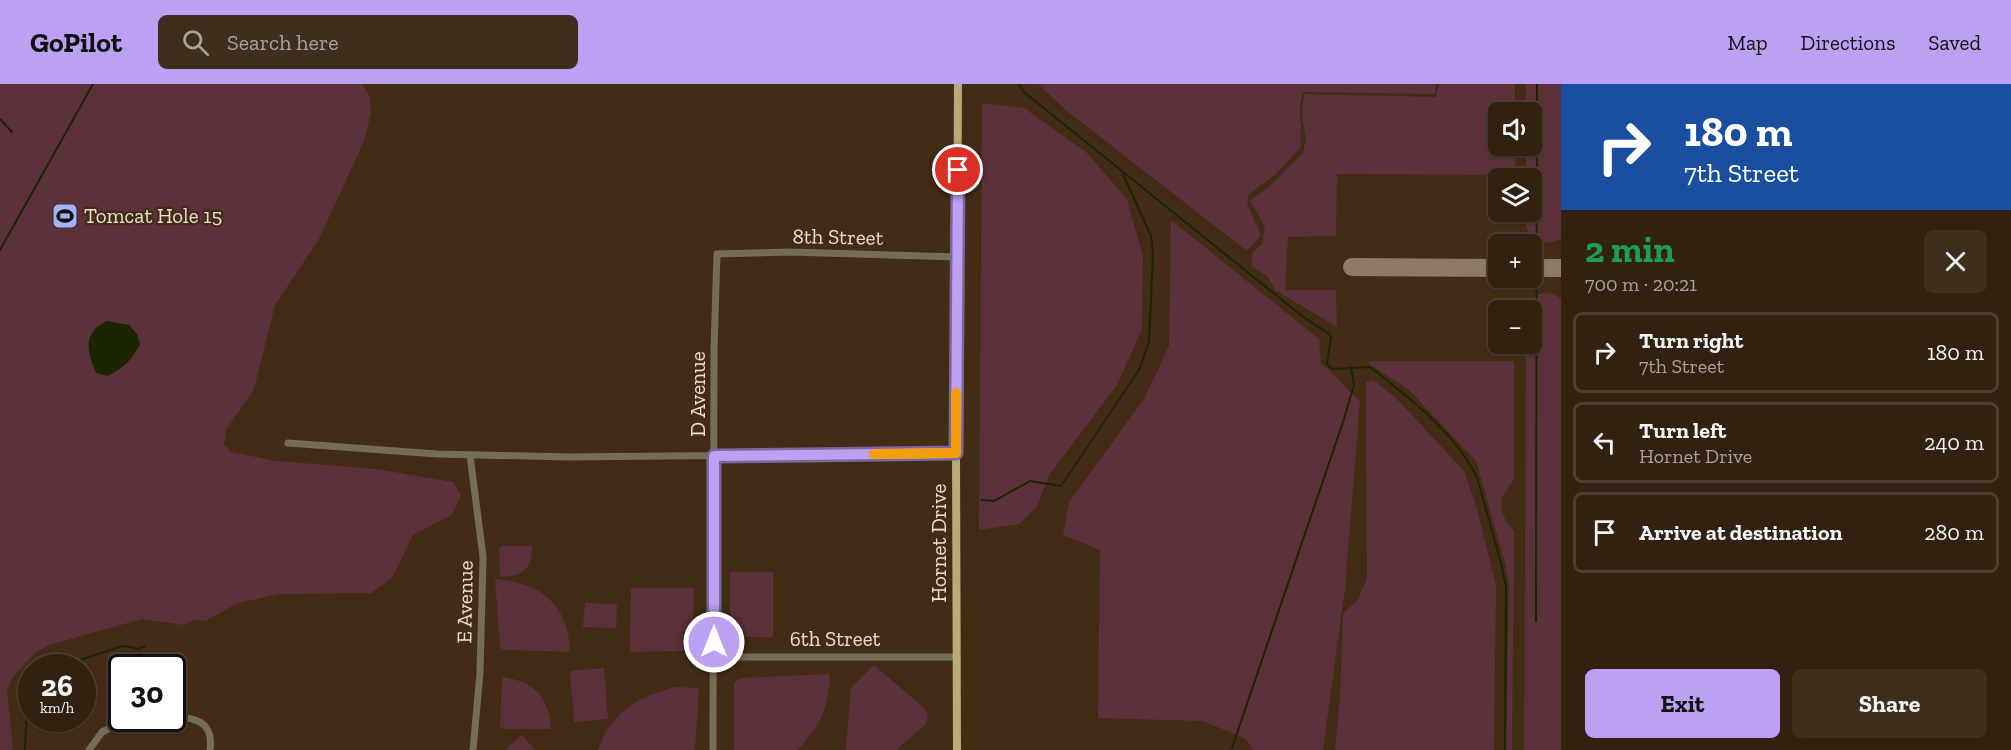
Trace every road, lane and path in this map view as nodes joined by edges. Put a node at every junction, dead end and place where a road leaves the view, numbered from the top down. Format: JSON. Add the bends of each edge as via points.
{"nodes":[{"id":1,"x":958,"y":84,"type":"edge"},
{"id":2,"x":717,"y":254,"type":"joint"},
{"id":3,"x":957,"y":256,"type":"junction"},
{"id":4,"x":288,"y":443,"type":"dead end"},
{"id":5,"x":956,"y":453,"type":"junction"},
{"id":6,"x":470,"y":455,"type":"junction"},
{"id":7,"x":714,"y":456,"type":"junction"},
{"id":8,"x":714,"y":657,"type":"junction"},
{"id":9,"x":957,"y":657,"type":"junction"},
{"id":10,"x":186,"y":717,"type":"edge"},
{"id":11,"x":108,"y":729,"type":"edge"},
{"id":12,"x":89,"y":750,"type":"edge"},
{"id":13,"x":210,"y":750,"type":"edge"},
{"id":14,"x":473,"y":750,"type":"edge"},
{"id":15,"x":714,"y":750,"type":"edge"},
{"id":16,"x":957,"y":750,"type":"edge"}],
"edges":[{"from":1,"to":3,"type":"main road","name":"Hornet Drive"},
{"from":2,"to":3,"type":"street","name":"8th Street"},
{"from":2,"to":7,"type":"street","name":"D Avenue"},
{"from":3,"to":5,"type":"main road","name":"Hornet Drive"},
{"from":4,"to":6,"type":"street"},
{"from":5,"to":7,"type":"street"},
{"from":5,"to":9,"type":"main road","name":"Hornet Drive"},
{"from":6,"to":7,"type":"street"},
{"from":6,"to":14,"type":"street","name":"E Avenue","via":[[483,566]]},
{"from":7,"to":8,"type":"street","name":"D Avenue"},
{"from":8,"to":9,"type":"street","name":"6th Street"},
{"from":8,"to":15,"type":"street","name":"D Avenue"},
{"from":9,"to":16,"type":"main road","name":"Hornet Drive"},
{"from":10,"to":13,"type":"street","via":[[202,723],[210,734]]},
{"from":11,"to":12,"type":"street"}]}
